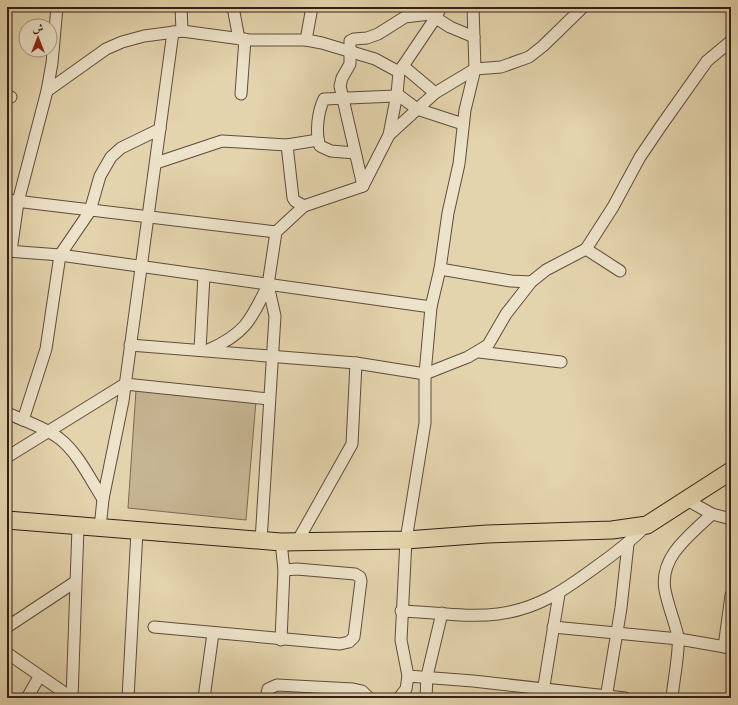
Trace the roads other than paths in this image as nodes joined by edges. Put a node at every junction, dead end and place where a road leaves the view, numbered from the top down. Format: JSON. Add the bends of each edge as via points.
{"nodes":[{"id":1,"x":57,"y":7,"type":"edge"},
{"id":2,"x":180,"y":7,"type":"edge"},
{"id":3,"x":233,"y":7,"type":"edge"},
{"id":4,"x":312,"y":7,"type":"edge"},
{"id":5,"x":472,"y":7,"type":"edge"},
{"id":6,"x":583,"y":7,"type":"edge"},
{"id":7,"x":438,"y":12,"type":"edge"},
{"id":8,"x":177,"y":32,"type":"junction"},
{"id":9,"x":474,"y":37,"type":"junction"},
{"id":10,"x":242,"y":39,"type":"junction"},
{"id":11,"x":306,"y":40,"type":"junction"},
{"id":12,"x":731,"y":41,"type":"edge"},
{"id":13,"x":350,"y":52,"type":"junction"},
{"id":14,"x":401,"y":69,"type":"junction"},
{"id":15,"x":474,"y":69,"type":"junction"},
{"id":16,"x":47,"y":91,"type":"junction"},
{"id":17,"x":435,"y":93,"type":"junction"},
{"id":18,"x":241,"y":94,"type":"dead end"},
{"id":19,"x":397,"y":95,"type":"junction"},
{"id":20,"x":342,"y":98,"type":"junction"},
{"id":21,"x":417,"y":109,"type":"junction"},
{"id":22,"x":463,"y":124,"type":"junction"},
{"id":23,"x":160,"y":129,"type":"junction"},
{"id":24,"x":389,"y":135,"type":"junction"},
{"id":25,"x":318,"y":140,"type":"junction"},
{"id":26,"x":287,"y":145,"type":"junction"},
{"id":27,"x":355,"y":153,"type":"junction"},
{"id":28,"x":156,"y":164,"type":"junction"},
{"id":29,"x":363,"y":186,"type":"junction"},
{"id":30,"x":13,"y":201,"type":"edge"},
{"id":31,"x":304,"y":206,"type":"junction"},
{"id":32,"x":90,"y":211,"type":"junction"},
{"id":33,"x":148,"y":216,"type":"junction"},
{"id":34,"x":276,"y":232,"type":"junction"},
{"id":35,"x":586,"y":249,"type":"junction"},
{"id":36,"x":9,"y":251,"type":"edge"},
{"id":37,"x":60,"y":255,"type":"junction"},
{"id":38,"x":142,"y":266,"type":"junction"},
{"id":39,"x":440,"y":269,"type":"junction"},
{"id":40,"x":620,"y":271,"type":"dead end"},
{"id":41,"x":204,"y":275,"type":"junction"},
{"id":42,"x":531,"y":282,"type":"junction"},
{"id":43,"x":268,"y":286,"type":"junction"},
{"id":44,"x":431,"y":307,"type":"junction"},
{"id":45,"x":130,"y":345,"type":"junction"},
{"id":46,"x":203,"y":351,"type":"junction"},
{"id":47,"x":479,"y":352,"type":"junction"},
{"id":48,"x":272,"y":356,"type":"junction"},
{"id":49,"x":561,"y":362,"type":"dead end"},
{"id":50,"x":356,"y":363,"type":"junction"},
{"id":51,"x":426,"y":374,"type":"junction"},
{"id":52,"x":125,"y":384,"type":"junction"},
{"id":53,"x":269,"y":399,"type":"junction"},
{"id":54,"x":7,"y":413,"type":"edge"},
{"id":55,"x":23,"y":420,"type":"junction"},
{"id":56,"x":48,"y":431,"type":"junction"},
{"id":57,"x":7,"y":457,"type":"edge"},
{"id":58,"x":731,"y":471,"type":"edge"},
{"id":59,"x":103,"y":499,"type":"junction"},
{"id":60,"x":688,"y":500,"type":"junction"},
{"id":61,"x":712,"y":514,"type":"junction"},
{"id":62,"x":731,"y":519,"type":"edge"},
{"id":63,"x":7,"y":520,"type":"edge"},
{"id":64,"x":647,"y":525,"type":"junction"},
{"id":65,"x":78,"y":527,"type":"junction"},
{"id":66,"x":100,"y":528,"type":"junction"},
{"id":67,"x":137,"y":531,"type":"junction"},
{"id":68,"x":406,"y":540,"type":"junction"},
{"id":69,"x":261,"y":541,"type":"junction"},
{"id":70,"x":289,"y":542,"type":"junction"},
{"id":71,"x":628,"y":544,"type":"junction"},
{"id":72,"x":284,"y":570,"type":"junction"},
{"id":73,"x":75,"y":582,"type":"junction"},
{"id":74,"x":558,"y":594,"type":"junction"},
{"id":75,"x":731,"y":595,"type":"edge"},
{"id":76,"x":401,"y":611,"type":"junction"},
{"id":77,"x":442,"y":613,"type":"junction"},
{"id":78,"x":7,"y":627,"type":"edge"},
{"id":79,"x":154,"y":627,"type":"dead end"},
{"id":80,"x":553,"y":627,"type":"junction"},
{"id":81,"x":213,"y":633,"type":"junction"},
{"id":82,"x":617,"y":633,"type":"junction"},
{"id":83,"x":679,"y":639,"type":"junction"},
{"id":84,"x":281,"y":640,"type":"junction"},
{"id":85,"x":727,"y":648,"type":"edge"},
{"id":86,"x":7,"y":653,"type":"edge"},
{"id":87,"x":39,"y":676,"type":"junction"},
{"id":88,"x":408,"y":676,"type":"junction"},
{"id":89,"x":427,"y":676,"type":"junction"},
{"id":90,"x":543,"y":693,"type":"edge"},
{"id":91,"x":606,"y":697,"type":"edge"},
{"id":92,"x":27,"y":698,"type":"edge"},
{"id":93,"x":72,"y":698,"type":"edge"},
{"id":94,"x":128,"y":698,"type":"edge"},
{"id":95,"x":204,"y":698,"type":"edge"},
{"id":96,"x":266,"y":698,"type":"edge"},
{"id":97,"x":370,"y":698,"type":"edge"},
{"id":98,"x":399,"y":698,"type":"edge"},
{"id":99,"x":426,"y":698,"type":"edge"},
{"id":100,"x":625,"y":698,"type":"edge"},
{"id":101,"x":672,"y":698,"type":"edge"}],
"edges":[{"from":1,"to":16,"type":"street"},
{"from":2,"to":8,"type":"street"},
{"from":3,"to":10,"type":"street"},
{"from":4,"to":11,"type":"street"},
{"from":5,"to":9,"type":"street"},
{"from":6,"to":15,"type":"street","via":[[529,57],[501,67]]},
{"from":7,"to":9,"type":"street","via":[[450,27]]},
{"from":7,"to":13,"type":"street","via":[[405,17],[373,36],[352,40],[349,44]]},
{"from":7,"to":14,"type":"street"},
{"from":8,"to":10,"type":"street"},
{"from":8,"to":16,"type":"street","via":[[144,36],[106,49]]},
{"from":8,"to":23,"type":"street"},
{"from":9,"to":15,"type":"street"},
{"from":10,"to":11,"type":"street"},
{"from":10,"to":18,"type":"street"},
{"from":11,"to":13,"type":"street"},
{"from":12,"to":35,"type":"street","via":[[707,61],[661,126]]},
{"from":13,"to":14,"type":"street"},
{"from":13,"to":20,"type":"street","via":[[350,64],[340,82]]},
{"from":14,"to":17,"type":"street"},
{"from":14,"to":19,"type":"street"},
{"from":15,"to":17,"type":"street"},
{"from":15,"to":22,"type":"street"},
{"from":16,"to":30,"type":"street"},
{"from":17,"to":21,"type":"street"},
{"from":19,"to":20,"type":"street"},
{"from":19,"to":21,"type":"street"},
{"from":19,"to":24,"type":"street"},
{"from":20,"to":25,"type":"street","via":[[324,99],[320,107]]},
{"from":20,"to":27,"type":"street"},
{"from":21,"to":22,"type":"street"},
{"from":21,"to":24,"type":"street"},
{"from":22,"to":39,"type":"street","via":[[459,164],[448,213]]},
{"from":23,"to":28,"type":"street"},
{"from":23,"to":32,"type":"street","via":[[121,148],[111,157],[100,176]]},
{"from":24,"to":29,"type":"street"},
{"from":25,"to":26,"type":"street"},
{"from":25,"to":27,"type":"street","via":[[324,149]]},
{"from":26,"to":28,"type":"street","via":[[222,141]]},
{"from":26,"to":31,"type":"street","via":[[293,198]]},
{"from":27,"to":29,"type":"street"},
{"from":28,"to":33,"type":"street"},
{"from":29,"to":31,"type":"street"},
{"from":30,"to":32,"type":"street"},
{"from":30,"to":36,"type":"street"},
{"from":31,"to":34,"type":"street"},
{"from":32,"to":33,"type":"street"},
{"from":32,"to":37,"type":"street"},
{"from":33,"to":34,"type":"street"},
{"from":33,"to":38,"type":"street"},
{"from":34,"to":43,"type":"street"},
{"from":35,"to":40,"type":"street"},
{"from":35,"to":42,"type":"street","via":[[546,270]]},
{"from":36,"to":37,"type":"street"},
{"from":37,"to":38,"type":"street"},
{"from":37,"to":55,"type":"street","via":[[46,349]]},
{"from":38,"to":41,"type":"street"},
{"from":38,"to":45,"type":"street"},
{"from":39,"to":42,"type":"street"},
{"from":39,"to":44,"type":"street"},
{"from":41,"to":43,"type":"street"},
{"from":41,"to":46,"type":"street"},
{"from":42,"to":47,"type":"street","via":[[500,324],[494,337]]},
{"from":43,"to":44,"type":"street"},
{"from":43,"to":46,"type":"street","via":[[251,321],[227,342]]},
{"from":43,"to":48,"type":"street","via":[[275,316]]},
{"from":44,"to":51,"type":"street"},
{"from":45,"to":46,"type":"street"},
{"from":45,"to":52,"type":"street"},
{"from":46,"to":48,"type":"street"},
{"from":47,"to":49,"type":"street"},
{"from":47,"to":51,"type":"street"},
{"from":48,"to":50,"type":"street"},
{"from":48,"to":53,"type":"street"},
{"from":50,"to":51,"type":"street"},
{"from":50,"to":70,"type":"street","via":[[352,444]]},
{"from":51,"to":68,"type":"street","via":[[425,423]]},
{"from":52,"to":53,"type":"street"},
{"from":52,"to":56,"type":"street"},
{"from":52,"to":59,"type":"street"},
{"from":53,"to":69,"type":"street"},
{"from":54,"to":55,"type":"street"},
{"from":55,"to":56,"type":"street"},
{"from":56,"to":57,"type":"street"},
{"from":56,"to":59,"type":"street","via":[[70,449]]},
{"from":58,"to":60,"type":"highway"},
{"from":59,"to":66,"type":"street"},
{"from":60,"to":61,"type":"street"},
{"from":60,"to":64,"type":"highway"},
{"from":61,"to":62,"type":"street"},
{"from":61,"to":83,"type":"street","via":[[676,550],[665,569],[665,592]]},
{"from":63,"to":65,"type":"highway"},
{"from":64,"to":68,"type":"highway","via":[[612,530],[487,534]]},
{"from":64,"to":71,"type":"street"},
{"from":65,"to":66,"type":"highway"},
{"from":65,"to":73,"type":"street"},
{"from":66,"to":67,"type":"highway"},
{"from":67,"to":69,"type":"highway"},
{"from":67,"to":94,"type":"street"},
{"from":68,"to":70,"type":"highway"},
{"from":68,"to":76,"type":"street"},
{"from":69,"to":70,"type":"highway"},
{"from":70,"to":72,"type":"street"},
{"from":71,"to":74,"type":"street"},
{"from":71,"to":82,"type":"street"},
{"from":72,"to":84,"type":"street"},
{"from":72,"to":84,"type":"street","via":[[355,574],[361,581],[354,637],[349,642],[340,644]]},
{"from":73,"to":78,"type":"street"},
{"from":73,"to":93,"type":"street"},
{"from":74,"to":77,"type":"street","via":[[531,606],[498,614]]},
{"from":74,"to":80,"type":"street"},
{"from":75,"to":85,"type":"street"},
{"from":76,"to":77,"type":"street"},
{"from":76,"to":88,"type":"street","via":[[401,640]]},
{"from":77,"to":89,"type":"street"},
{"from":79,"to":81,"type":"street"},
{"from":80,"to":82,"type":"street"},
{"from":80,"to":90,"type":"street"},
{"from":81,"to":84,"type":"street"},
{"from":81,"to":95,"type":"street"},
{"from":82,"to":83,"type":"street"},
{"from":82,"to":91,"type":"street"},
{"from":83,"to":85,"type":"street"},
{"from":83,"to":101,"type":"street"},
{"from":86,"to":87,"type":"street"},
{"from":87,"to":92,"type":"street"},
{"from":87,"to":93,"type":"street"},
{"from":88,"to":89,"type":"street"},
{"from":88,"to":98,"type":"street","via":[[406,689]]},
{"from":89,"to":90,"type":"street"},
{"from":89,"to":99,"type":"street"},
{"from":90,"to":91,"type":"street"},
{"from":91,"to":100,"type":"street"},
{"from":96,"to":97,"type":"street","via":[[268,688],[277,685],[353,688]]}]}
